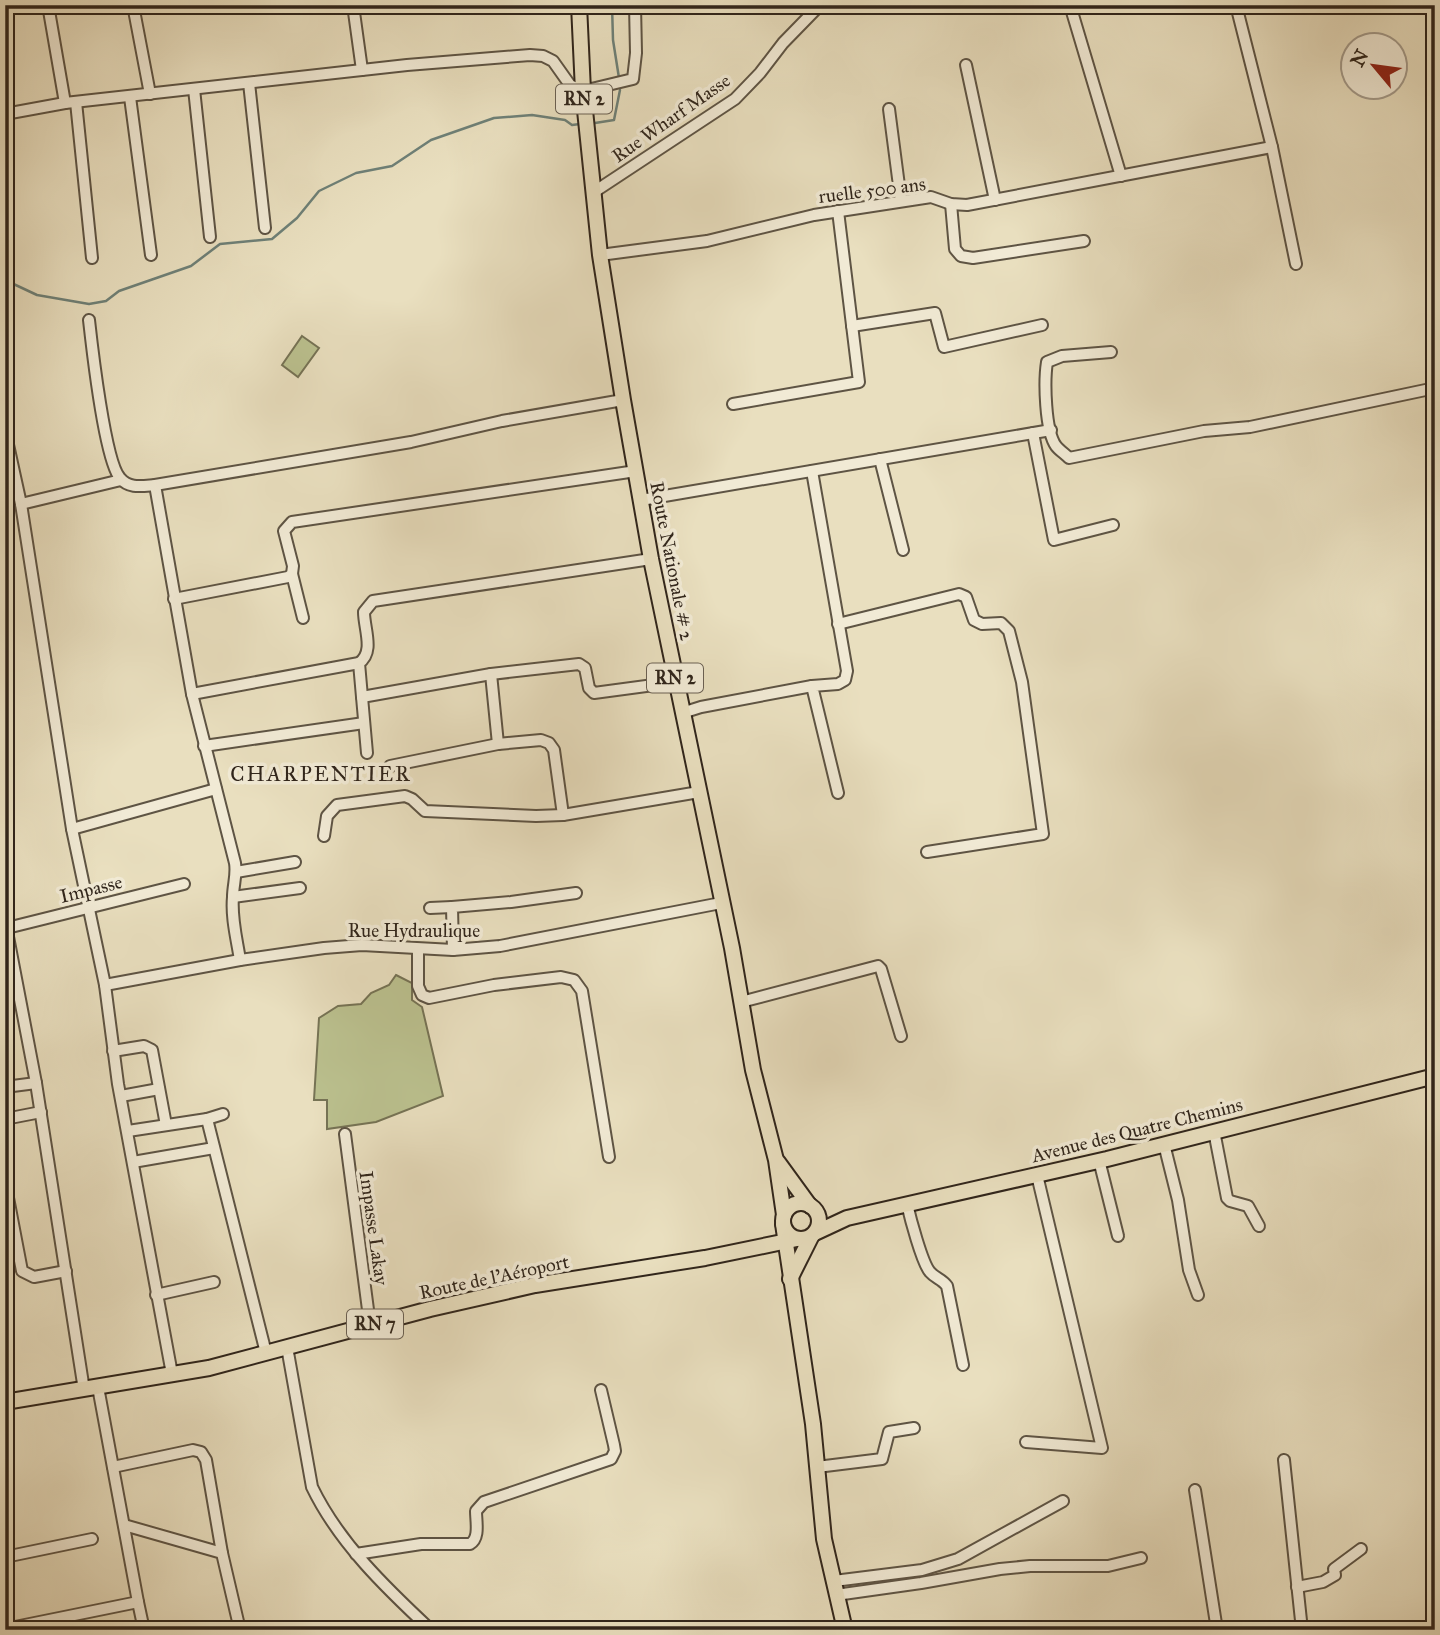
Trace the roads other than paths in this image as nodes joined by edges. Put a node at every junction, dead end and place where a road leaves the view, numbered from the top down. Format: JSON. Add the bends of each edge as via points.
{"nodes":[{"id":1,"x":48,"y":5,"type":"edge"},
{"id":2,"x":133,"y":5,"type":"edge"},
{"id":3,"x":353,"y":5,"type":"edge"},
{"id":4,"x":579,"y":5,"type":"edge"},
{"id":5,"x":635,"y":5,"type":"edge"},
{"id":6,"x":820,"y":5,"type":"edge"},
{"id":7,"x":1070,"y":5,"type":"edge"},
{"id":8,"x":1236,"y":5,"type":"edge"},
{"id":9,"x":966,"y":65,"type":"dead end"},
{"id":10,"x":362,"y":70,"type":"junction"},
{"id":11,"x":249,"y":83,"type":"junction"},
{"id":12,"x":194,"y":89,"type":"junction"},
{"id":13,"x":583,"y":91,"type":"junction"},
{"id":14,"x":150,"y":94,"type":"junction"},
{"id":15,"x":130,"y":97,"type":"junction"},
{"id":16,"x":71,"y":103,"type":"junction"},
{"id":17,"x":889,"y":109,"type":"dead end"},
{"id":18,"x":5,"y":114,"type":"edge"},
{"id":19,"x":1272,"y":147,"type":"junction"},
{"id":20,"x":1121,"y":176,"type":"junction"},
{"id":21,"x":594,"y":192,"type":"junction"},
{"id":22,"x":995,"y":200,"type":"junction"},
{"id":23,"x":901,"y":201,"type":"junction"},
{"id":24,"x":951,"y":204,"type":"junction"},
{"id":25,"x":838,"y":211,"type":"junction"},
{"id":26,"x":265,"y":228,"type":"dead end"},
{"id":27,"x":210,"y":237,"type":"dead end"},
{"id":28,"x":1084,"y":242,"type":"dead end"},
{"id":29,"x":151,"y":255,"type":"dead end"},
{"id":30,"x":600,"y":255,"type":"junction"},
{"id":31,"x":92,"y":258,"type":"dead end"},
{"id":32,"x":1296,"y":264,"type":"dead end"},
{"id":33,"x":89,"y":320,"type":"dead end"},
{"id":34,"x":1042,"y":325,"type":"dead end"},
{"id":35,"x":852,"y":326,"type":"junction"},
{"id":36,"x":1111,"y":352,"type":"dead end"},
{"id":37,"x":1435,"y":388,"type":"edge"},
{"id":38,"x":623,"y":400,"type":"junction"},
{"id":39,"x":733,"y":404,"type":"dead end"},
{"id":40,"x":1051,"y":430,"type":"junction"},
{"id":41,"x":5,"y":431,"type":"edge"},
{"id":42,"x":1033,"y":433,"type":"junction"},
{"id":43,"x":880,"y":459,"type":"junction"},
{"id":44,"x":636,"y":471,"type":"junction"},
{"id":45,"x":812,"y":471,"type":"junction"},
{"id":46,"x":121,"y":480,"type":"junction"},
{"id":47,"x":155,"y":485,"type":"junction"},
{"id":48,"x":641,"y":500,"type":"junction"},
{"id":49,"x":21,"y":504,"type":"junction"},
{"id":50,"x":1113,"y":525,"type":"dead end"},
{"id":51,"x":903,"y":550,"type":"dead end"},
{"id":52,"x":651,"y":559,"type":"junction"},
{"id":53,"x":292,"y":574,"type":"junction"},
{"id":54,"x":174,"y":598,"type":"junction"},
{"id":55,"x":303,"y":618,"type":"dead end"},
{"id":56,"x":838,"y":624,"type":"junction"},
{"id":57,"x":359,"y":663,"type":"junction"},
{"id":58,"x":491,"y":674,"type":"junction"},
{"id":59,"x":676,"y":682,"type":"junction"},
{"id":60,"x":812,"y":686,"type":"junction"},
{"id":61,"x":192,"y":694,"type":"junction"},
{"id":62,"x":362,"y":697,"type":"junction"},
{"id":63,"x":682,"y":713,"type":"junction"},
{"id":64,"x":364,"y":723,"type":"junction"},
{"id":65,"x":498,"y":744,"type":"junction"},
{"id":66,"x":204,"y":746,"type":"junction"},
{"id":67,"x":367,"y":753,"type":"dead end"},
{"id":68,"x":390,"y":766,"type":"dead end"},
{"id":69,"x":216,"y":789,"type":"junction"},
{"id":70,"x":699,"y":792,"type":"junction"},
{"id":71,"x":838,"y":793,"type":"dead end"},
{"id":72,"x":563,"y":815,"type":"junction"},
{"id":73,"x":72,"y":829,"type":"junction"},
{"id":74,"x":324,"y":836,"type":"dead end"},
{"id":75,"x":927,"y":852,"type":"dead end"},
{"id":76,"x":295,"y":862,"type":"dead end"},
{"id":77,"x":236,"y":872,"type":"junction"},
{"id":78,"x":184,"y":884,"type":"dead end"},
{"id":79,"x":300,"y":888,"type":"dead end"},
{"id":80,"x":576,"y":893,"type":"dead end"},
{"id":81,"x":233,"y":897,"type":"junction"},
{"id":82,"x":721,"y":903,"type":"junction"},
{"id":83,"x":452,"y":907,"type":"junction"},
{"id":84,"x":90,"y":908,"type":"junction"},
{"id":85,"x":430,"y":908,"type":"dead end"},
{"id":86,"x":6,"y":925,"type":"edge"},
{"id":87,"x":418,"y":949,"type":"junction"},
{"id":88,"x":453,"y":950,"type":"junction"},
{"id":89,"x":240,"y":960,"type":"junction"},
{"id":90,"x":105,"y":985,"type":"junction"},
{"id":91,"x":741,"y":1002,"type":"junction"},
{"id":92,"x":901,"y":1036,"type":"dead end"},
{"id":93,"x":113,"y":1051,"type":"junction"},
{"id":94,"x":1435,"y":1076,"type":"edge"},
{"id":95,"x":36,"y":1083,"type":"junction"},
{"id":96,"x":5,"y":1087,"type":"edge"},
{"id":97,"x":159,"y":1089,"type":"junction"},
{"id":98,"x":121,"y":1096,"type":"junction"},
{"id":99,"x":41,"y":1112,"type":"junction"},
{"id":100,"x":223,"y":1114,"type":"dead end"},
{"id":101,"x":5,"y":1119,"type":"edge"},
{"id":102,"x":207,"y":1119,"type":"junction"},
{"id":103,"x":166,"y":1125,"type":"junction"},
{"id":104,"x":128,"y":1131,"type":"junction"},
{"id":105,"x":1214,"y":1131,"type":"junction"},
{"id":106,"x":345,"y":1135,"type":"dead end"},
{"id":107,"x":1164,"y":1144,"type":"junction"},
{"id":108,"x":214,"y":1148,"type":"junction"},
{"id":109,"x":609,"y":1157,"type":"dead end"},
{"id":110,"x":776,"y":1160,"type":"junction"},
{"id":111,"x":1099,"y":1160,"type":"junction"},
{"id":112,"x":133,"y":1162,"type":"junction"},
{"id":113,"x":1037,"y":1175,"type":"junction"},
{"id":114,"x":5,"y":1182,"type":"edge"},
{"id":115,"x":907,"y":1203,"type":"junction"},
{"id":116,"x":812,"y":1207,"type":"junction"},
{"id":117,"x":847,"y":1218,"type":"junction"},
{"id":118,"x":783,"y":1219,"type":"junction"},
{"id":119,"x":1259,"y":1226,"type":"dead end"},
{"id":120,"x":1118,"y":1236,"type":"dead end"},
{"id":121,"x":802,"y":1237,"type":"junction"},
{"id":122,"x":747,"y":1249,"type":"junction"},
{"id":123,"x":66,"y":1272,"type":"junction"},
{"id":124,"x":790,"y":1280,"type":"junction"},
{"id":125,"x":214,"y":1282,"type":"dead end"},
{"id":126,"x":156,"y":1295,"type":"junction"},
{"id":127,"x":1198,"y":1295,"type":"dead end"},
{"id":128,"x":370,"y":1325,"type":"junction"},
{"id":129,"x":287,"y":1347,"type":"junction"},
{"id":130,"x":266,"y":1353,"type":"junction"},
{"id":131,"x":963,"y":1365,"type":"dead end"},
{"id":132,"x":172,"y":1374,"type":"junction"},
{"id":133,"x":91,"y":1388,"type":"junction"},
{"id":134,"x":601,"y":1390,"type":"dead end"},
{"id":135,"x":5,"y":1402,"type":"edge"},
{"id":136,"x":914,"y":1428,"type":"dead end"},
{"id":137,"x":1026,"y":1443,"type":"dead end"},
{"id":138,"x":1284,"y":1460,"type":"dead end"},
{"id":139,"x":113,"y":1467,"type":"junction"},
{"id":140,"x":817,"y":1467,"type":"junction"},
{"id":141,"x":1195,"y":1490,"type":"dead end"},
{"id":142,"x":1063,"y":1501,"type":"dead end"},
{"id":143,"x":124,"y":1525,"type":"junction"},
{"id":144,"x":92,"y":1539,"type":"dead end"},
{"id":145,"x":1361,"y":1549,"type":"dead end"},
{"id":146,"x":222,"y":1553,"type":"junction"},
{"id":147,"x":356,"y":1553,"type":"junction"},
{"id":148,"x":5,"y":1557,"type":"edge"},
{"id":149,"x":1140,"y":1558,"type":"dead end"},
{"id":150,"x":1297,"y":1587,"type":"junction"},
{"id":151,"x":835,"y":1588,"type":"junction"},
{"id":152,"x":138,"y":1602,"type":"junction"},
{"id":153,"x":72,"y":1617,"type":"junction"},
{"id":154,"x":9,"y":1629,"type":"edge"},
{"id":155,"x":74,"y":1630,"type":"edge"},
{"id":156,"x":144,"y":1630,"type":"edge"},
{"id":157,"x":240,"y":1630,"type":"edge"},
{"id":158,"x":431,"y":1630,"type":"edge"},
{"id":159,"x":845,"y":1630,"type":"edge"},
{"id":160,"x":1217,"y":1630,"type":"edge"},
{"id":161,"x":1302,"y":1630,"type":"edge"}],
"edges":[{"from":1,"to":16,"type":"street"},
{"from":2,"to":14,"type":"street"},
{"from":3,"to":10,"type":"street"},
{"from":4,"to":13,"type":"main road","name":"Route Nationale # 2","number":"RN 2"},
{"from":5,"to":13,"type":"street","via":[[633,79]]},
{"from":6,"to":21,"type":"street","name":"Rue Wharf Masse","via":[[735,99]]},
{"from":7,"to":20,"type":"street"},
{"from":8,"to":19,"type":"street"},
{"from":9,"to":22,"type":"street"},
{"from":10,"to":11,"type":"street"},
{"from":10,"to":13,"type":"street","via":[[542,56],[553,61],[569,85]]},
{"from":11,"to":12,"type":"street"},
{"from":11,"to":26,"type":"street"},
{"from":12,"to":14,"type":"street"},
{"from":12,"to":27,"type":"street"},
{"from":13,"to":21,"type":"main road","name":"Route Nationale # 2","number":"RN 2"},
{"from":14,"to":15,"type":"street"},
{"from":15,"to":16,"type":"street"},
{"from":15,"to":29,"type":"street"},
{"from":16,"to":18,"type":"street"},
{"from":16,"to":31,"type":"street"},
{"from":17,"to":23,"type":"street"},
{"from":19,"to":20,"type":"street","name":"ruelle 500 ans"},
{"from":19,"to":32,"type":"street"},
{"from":20,"to":22,"type":"street","name":"ruelle 500 ans"},
{"from":21,"to":30,"type":"main road","name":"Route Nationale # 2","number":"RN 2"},
{"from":22,"to":24,"type":"street","name":"ruelle 500 ans"},
{"from":23,"to":24,"type":"street","name":"ruelle 500 ans","via":[[931,197]]},
{"from":23,"to":25,"type":"street","name":"ruelle 500 ans"},
{"from":24,"to":28,"type":"street","via":[[955,249],[961,256]]},
{"from":25,"to":30,"type":"street","name":"ruelle 500 ans","via":[[707,241]]},
{"from":25,"to":35,"type":"street"},
{"from":30,"to":38,"type":"main road","name":"Route Nationale # 2","number":"RN 2"},
{"from":33,"to":46,"type":"street","via":[[96,383],[114,467]]},
{"from":34,"to":35,"type":"street","via":[[944,347],[935,313]]},
{"from":35,"to":39,"type":"street","via":[[859,382]]},
{"from":36,"to":40,"type":"street","via":[[1062,356],[1047,362],[1044,381]]},
{"from":37,"to":40,"type":"street","via":[[1250,427],[1204,431],[1069,458],[1055,445]]},
{"from":38,"to":44,"type":"main road","name":"Route Nationale # 2","number":"RN 2"},
{"from":38,"to":47,"type":"street"},
{"from":40,"to":42,"type":"street"},
{"from":41,"to":49,"type":"street"},
{"from":42,"to":43,"type":"street"},
{"from":42,"to":50,"type":"street","via":[[1054,540]]},
{"from":43,"to":45,"type":"street"},
{"from":43,"to":51,"type":"street"},
{"from":44,"to":48,"type":"main road","name":"Route Nationale # 2","number":"RN 2"},
{"from":44,"to":53,"type":"street","via":[[292,522],[284,535]]},
{"from":45,"to":48,"type":"street"},
{"from":45,"to":56,"type":"street"},
{"from":46,"to":47,"type":"street","via":[[133,486]]},
{"from":46,"to":49,"type":"street"},
{"from":47,"to":54,"type":"street"},
{"from":48,"to":52,"type":"main road","name":"Route Nationale # 2","number":"RN 2"},
{"from":49,"to":73,"type":"street"},
{"from":52,"to":57,"type":"street","via":[[373,601],[364,612],[368,647]]},
{"from":52,"to":59,"type":"main road","name":"Route Nationale # 2","number":"RN 2"},
{"from":53,"to":54,"type":"street"},
{"from":53,"to":55,"type":"street"},
{"from":54,"to":61,"type":"street"},
{"from":56,"to":60,"type":"street","via":[[847,676],[838,684]]},
{"from":56,"to":75,"type":"street","via":[[959,594],[966,597],[974,621],[1001,623],[1009,631],[1022,682],[1043,834]]},
{"from":57,"to":61,"type":"street"},
{"from":57,"to":62,"type":"street"},
{"from":58,"to":59,"type":"street","via":[[579,664],[585,668],[591,691],[597,693]]},
{"from":58,"to":62,"type":"street"},
{"from":58,"to":65,"type":"street"},
{"from":59,"to":63,"type":"main road","name":"Route Nationale # 2","number":"RN 2"},
{"from":60,"to":63,"type":"street"},
{"from":60,"to":71,"type":"street"},
{"from":61,"to":66,"type":"street"},
{"from":62,"to":64,"type":"street"},
{"from":63,"to":70,"type":"main road","name":"Route Nationale # 2","number":"RN 2"},
{"from":64,"to":66,"type":"street"},
{"from":64,"to":67,"type":"street"},
{"from":65,"to":68,"type":"street"},
{"from":65,"to":72,"type":"street","via":[[541,740],[553,746]]},
{"from":66,"to":69,"type":"street"},
{"from":69,"to":73,"type":"street"},
{"from":69,"to":77,"type":"street"},
{"from":70,"to":72,"type":"street"},
{"from":70,"to":82,"type":"main road","name":"Route Nationale # 2","number":"RN 2"},
{"from":72,"to":74,"type":"street","via":[[425,811],[405,796],[337,805],[327,816]]},
{"from":73,"to":84,"type":"street"},
{"from":76,"to":77,"type":"street"},
{"from":77,"to":81,"type":"street"},
{"from":78,"to":84,"type":"street","name":"Impasse"},
{"from":79,"to":81,"type":"street"},
{"from":80,"to":83,"type":"street"},
{"from":81,"to":89,"type":"street"},
{"from":82,"to":88,"type":"street","name":"Rue Hydraulique","via":[[500,946]]},
{"from":82,"to":91,"type":"main road","name":"Route Nationale # 2","number":"RN 2"},
{"from":83,"to":85,"type":"street"},
{"from":83,"to":88,"type":"street"},
{"from":84,"to":86,"type":"street","name":"Impasse"},
{"from":84,"to":90,"type":"street"},
{"from":86,"to":95,"type":"street"},
{"from":87,"to":88,"type":"street","name":"Rue Hydraulique"},
{"from":87,"to":89,"type":"street","name":"Rue Hydraulique","via":[[324,948]]},
{"from":87,"to":109,"type":"street","via":[[418,986],[429,999],[525,980],[567,977],[578,984]]},
{"from":89,"to":90,"type":"street","name":"Rue Hydraulique"},
{"from":90,"to":93,"type":"street"},
{"from":91,"to":92,"type":"street","via":[[878,966]]},
{"from":91,"to":110,"type":"main road","name":"Route Nationale # 2","number":"RN 2"},
{"from":93,"to":97,"type":"street","via":[[144,1046],[152,1050]]},
{"from":93,"to":98,"type":"street"},
{"from":94,"to":105,"type":"main road","name":"Avenue des Quatre Chemins"},
{"from":95,"to":96,"type":"street"},
{"from":95,"to":99,"type":"street"},
{"from":97,"to":98,"type":"street"},
{"from":97,"to":103,"type":"street"},
{"from":98,"to":104,"type":"street"},
{"from":99,"to":101,"type":"street"},
{"from":99,"to":123,"type":"street"},
{"from":100,"to":102,"type":"street"},
{"from":102,"to":103,"type":"street"},
{"from":102,"to":108,"type":"street"},
{"from":103,"to":104,"type":"street"},
{"from":104,"to":112,"type":"street"},
{"from":105,"to":107,"type":"main road","name":"Avenue des Quatre Chemins"},
{"from":105,"to":119,"type":"street","via":[[1227,1198],[1250,1207]]},
{"from":106,"to":128,"type":"street","name":"Impasse Lakay"},
{"from":107,"to":111,"type":"main road","name":"Avenue des Quatre Chemins"},
{"from":107,"to":127,"type":"street"},
{"from":108,"to":112,"type":"street"},
{"from":108,"to":130,"type":"street"},
{"from":110,"to":116,"type":"main road","name":"Route Nationale # 2","number":"RN 2"},
{"from":110,"to":118,"type":"main road","name":"Route Nationale # 2","number":"RN 2"},
{"from":111,"to":113,"type":"main road","name":"Avenue des Quatre Chemins"},
{"from":111,"to":120,"type":"street"},
{"from":112,"to":126,"type":"street"},
{"from":113,"to":115,"type":"main road","name":"Avenue des Quatre Chemins"},
{"from":113,"to":137,"type":"street","via":[[1102,1448]]},
{"from":114,"to":123,"type":"street","via":[[22,1270],[34,1277]]},
{"from":115,"to":117,"type":"main road","name":"Avenue des Quatre Chemins"},
{"from":115,"to":131,"type":"street","via":[[929,1271],[947,1286]]},
{"from":116,"to":117,"type":"main road"},
{"from":116,"to":118,"type":"main road","via":[[797,1204]]},
{"from":116,"to":121,"type":"main road","via":[[819,1218]]},
{"from":117,"to":121,"type":"main road","name":"Avenue des Quatre Chemins"},
{"from":118,"to":121,"type":"main road","via":[[788,1234]]},
{"from":118,"to":122,"type":"main road","name":"Route de l’Aéroport","number":"RN 7"},
{"from":121,"to":122,"type":"main road","name":"Route de l’Aéroport","number":"RN 7"},
{"from":121,"to":124,"type":"main road"},
{"from":121,"to":124,"type":"main road"},
{"from":122,"to":128,"type":"main road","name":"Route de l’Aéroport","number":"RN 7","via":[[535,1285]]},
{"from":123,"to":133,"type":"street"},
{"from":124,"to":140,"type":"main road"},
{"from":125,"to":126,"type":"street"},
{"from":126,"to":132,"type":"street"},
{"from":128,"to":129,"type":"main road","name":"Route de l’Aéroport","number":"RN 7"},
{"from":129,"to":130,"type":"main road","name":"Route de l’Aéroport","number":"RN 7"},
{"from":129,"to":147,"type":"street","via":[[312,1487]]},
{"from":130,"to":132,"type":"main road","name":"Route de l’Aéroport","number":"RN 7"},
{"from":132,"to":133,"type":"main road","name":"Route de l’Aéroport","number":"RN 7"},
{"from":133,"to":135,"type":"main road","name":"Route de l’Aéroport","number":"RN 7"},
{"from":133,"to":139,"type":"street"},
{"from":134,"to":147,"type":"street","via":[[615,1451],[611,1459],[484,1502],[476,1511],[476,1535],[470,1545],[421,1544]]},
{"from":136,"to":140,"type":"street","via":[[889,1432],[882,1459]]},
{"from":138,"to":150,"type":"street"},
{"from":139,"to":143,"type":"street"},
{"from":139,"to":146,"type":"street","via":[[201,1452]]},
{"from":140,"to":151,"type":"main road","via":[[824,1539]]},
{"from":141,"to":160,"type":"street"},
{"from":142,"to":151,"type":"street","via":[[958,1559]]},
{"from":143,"to":146,"type":"street"},
{"from":143,"to":152,"type":"street"},
{"from":144,"to":148,"type":"street"},
{"from":145,"to":150,"type":"street","via":[[1324,1582]]},
{"from":146,"to":157,"type":"street"},
{"from":147,"to":158,"type":"street"},
{"from":149,"to":151,"type":"street","via":[[1108,1566],[1030,1566],[921,1583]]},
{"from":150,"to":161,"type":"street"},
{"from":151,"to":159,"type":"main road"},
{"from":152,"to":153,"type":"street"},
{"from":152,"to":156,"type":"street"},
{"from":153,"to":154,"type":"street"},
{"from":153,"to":155,"type":"street"}]}
